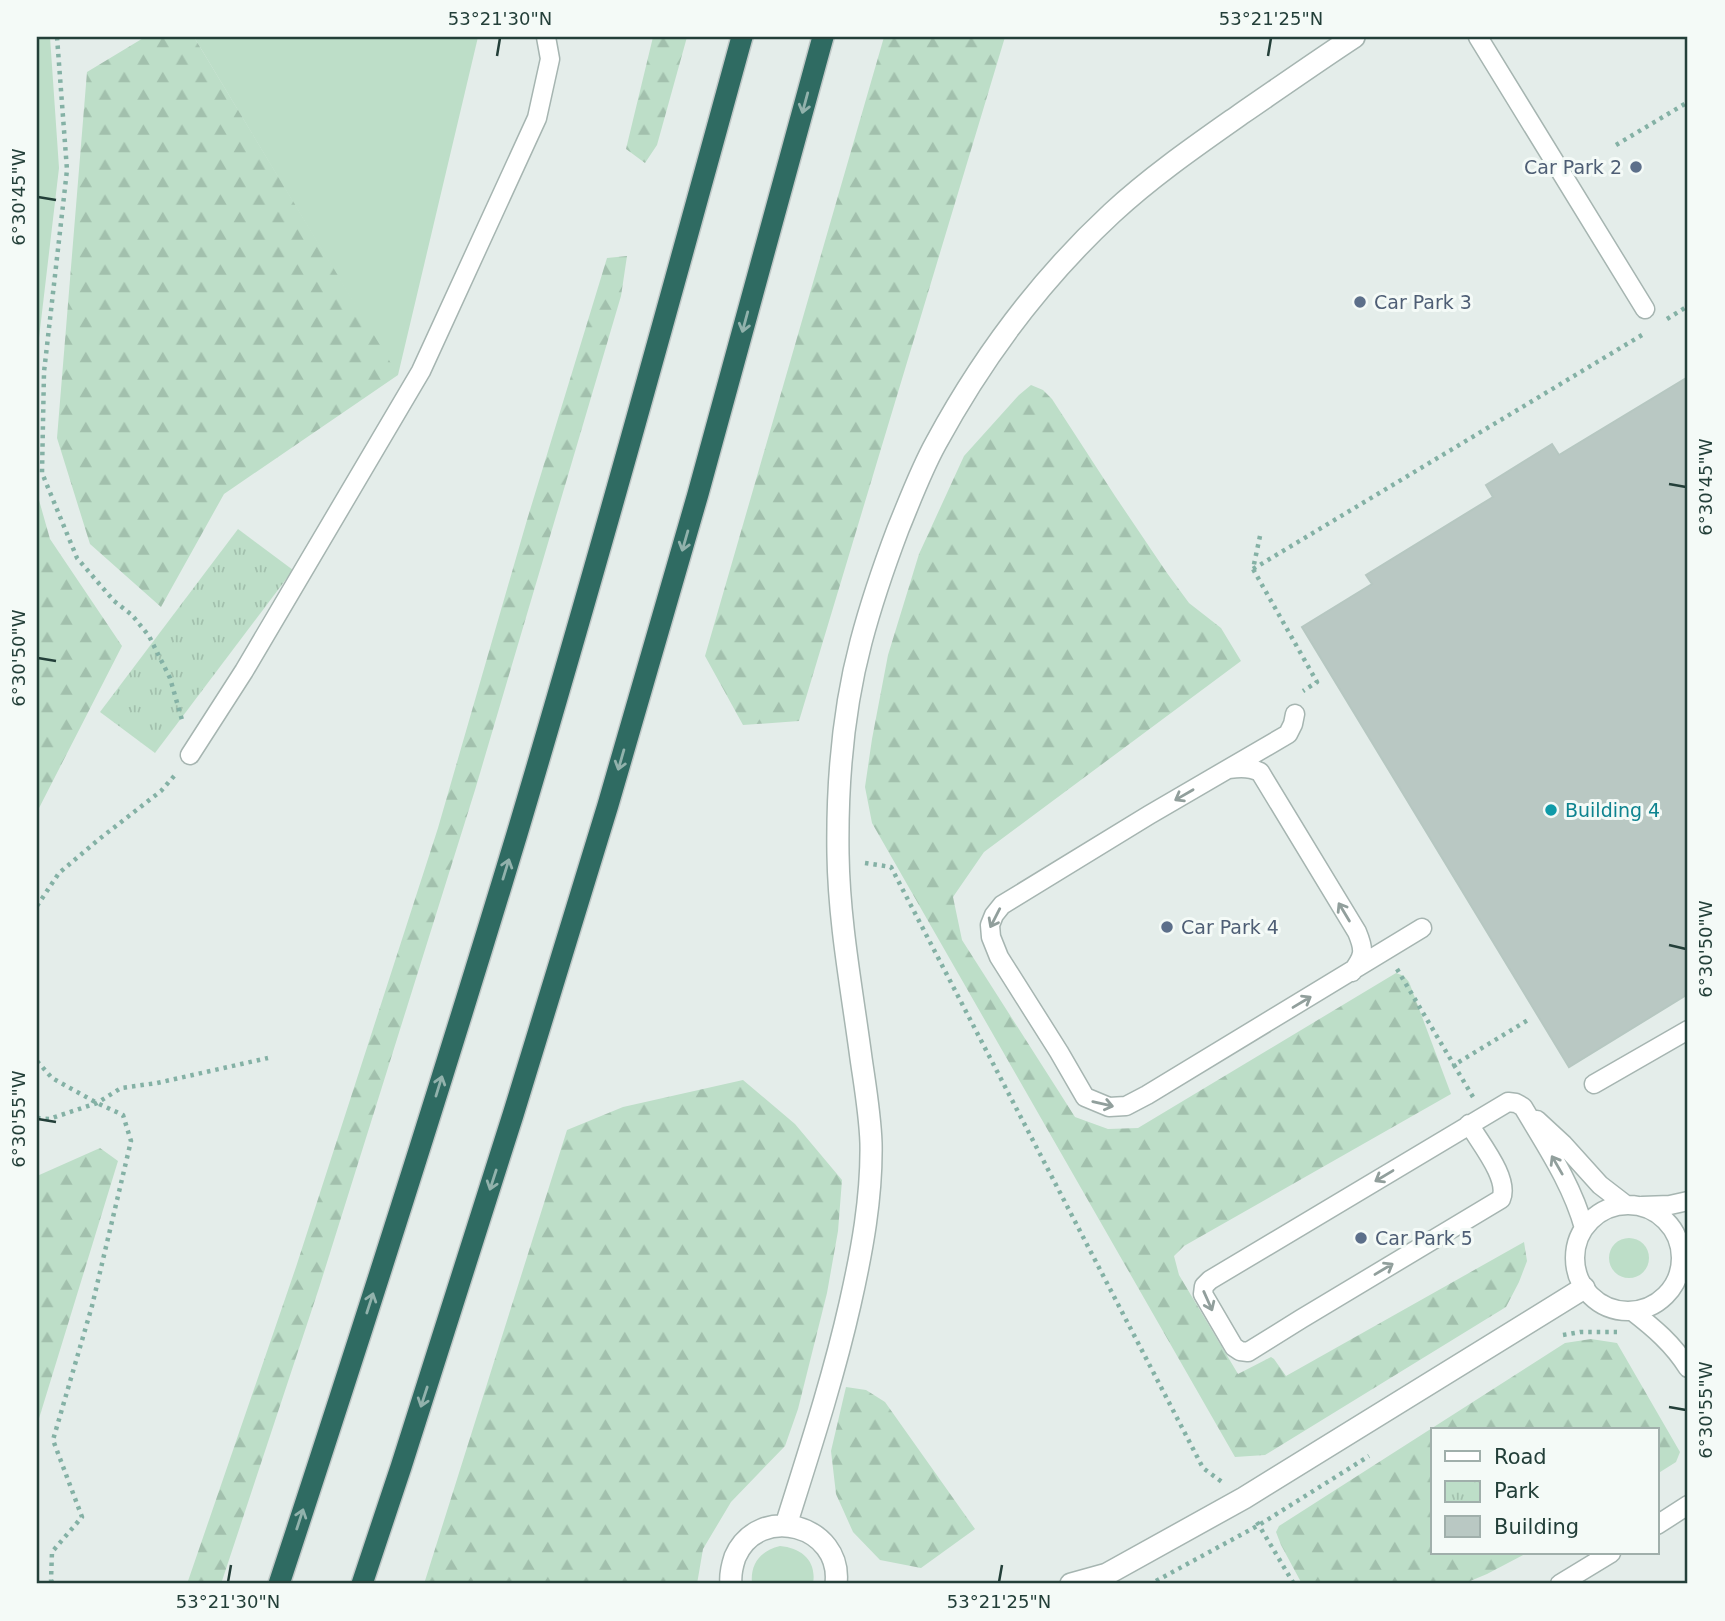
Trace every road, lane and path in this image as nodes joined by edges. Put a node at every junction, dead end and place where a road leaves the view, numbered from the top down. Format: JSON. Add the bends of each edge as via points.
{"nodes":[{"id":1,"x":57,"y":37,"type":"edge"},
{"id":2,"x":546,"y":37,"type":"edge"},
{"id":3,"x":742,"y":37,"type":"edge"},
{"id":4,"x":823,"y":37,"type":"edge"},
{"id":5,"x":1354,"y":37,"type":"edge"},
{"id":6,"x":1478,"y":37,"type":"edge"},
{"id":7,"x":1688,"y":102,"type":"edge"},
{"id":8,"x":1616,"y":145,"type":"dead end"},
{"id":9,"x":1688,"y":306,"type":"edge"},
{"id":10,"x":1645,"y":309,"type":"dead end"},
{"id":11,"x":1665,"y":321,"type":"dead end"},
{"id":12,"x":1653,"y":328,"type":"dead end"},
{"id":13,"x":39,"y":474,"type":"edge"},
{"id":14,"x":1260,"y":536,"type":"dead end"},
{"id":15,"x":1253,"y":569,"type":"junction"},
{"id":16,"x":1297,"y":695,"type":"dead end"},
{"id":17,"x":1295,"y":714,"type":"dead end"},
{"id":18,"x":190,"y":755,"type":"junction"},
{"id":19,"x":1227,"y":770,"type":"junction"},
{"id":20,"x":838,"y":859,"type":"junction"},
{"id":21,"x":37,"y":906,"type":"edge"},
{"id":22,"x":1422,"y":928,"type":"dead end"},
{"id":23,"x":1396,"y":967,"type":"dead end"},
{"id":24,"x":1352,"y":972,"type":"junction"},
{"id":25,"x":1528,"y":1020,"type":"dead end"},
{"id":26,"x":1688,"y":1030,"type":"edge"},
{"id":27,"x":268,"y":1058,"type":"dead end"},
{"id":28,"x":37,"y":1061,"type":"edge"},
{"id":29,"x":1454,"y":1065,"type":"junction"},
{"id":30,"x":1594,"y":1084,"type":"dead end"},
{"id":31,"x":97,"y":1103,"type":"junction"},
{"id":32,"x":1523,"y":1107,"type":"junction"},
{"id":33,"x":37,"y":1118,"type":"edge"},
{"id":34,"x":1477,"y":1120,"type":"junction"},
{"id":35,"x":1688,"y":1201,"type":"edge"},
{"id":36,"x":1634,"y":1205,"type":"junction"},
{"id":37,"x":1584,"y":1228,"type":"junction"},
{"id":38,"x":1685,"y":1249,"type":"edge"},
{"id":39,"x":1584,"y":1288,"type":"junction"},
{"id":40,"x":1632,"y":1311,"type":"junction"},
{"id":41,"x":1658,"y":1330,"type":"junction"},
{"id":42,"x":1562,"y":1335,"type":"dead end"},
{"id":43,"x":1688,"y":1368,"type":"edge"},
{"id":44,"x":1376,"y":1452,"type":"dead end"},
{"id":45,"x":1244,"y":1498,"type":"junction"},
{"id":46,"x":1688,"y":1506,"type":"edge"},
{"id":47,"x":1658,"y":1524,"type":"edge"},
{"id":48,"x":786,"y":1525,"type":"junction"},
{"id":49,"x":1259,"y":1525,"type":"junction"},
{"id":50,"x":1609,"y":1554,"type":"edge"},
{"id":51,"x":53,"y":1584,"type":"edge"},
{"id":52,"x":279,"y":1584,"type":"edge"},
{"id":53,"x":362,"y":1584,"type":"edge"},
{"id":54,"x":731,"y":1584,"type":"edge"},
{"id":55,"x":836,"y":1584,"type":"edge"},
{"id":56,"x":1071,"y":1584,"type":"edge"},
{"id":57,"x":1149,"y":1584,"type":"edge"},
{"id":58,"x":1294,"y":1584,"type":"edge"},
{"id":59,"x":1560,"y":1584,"type":"edge"}],
"edges":[{"from":1,"to":13,"type":"path","via":[[67,170],[44,372]]},
{"from":2,"to":18,"type":"lane","via":[[550,59],[537,118],[421,371]]},
{"from":52,"to":3,"type":"highway","one_way":true,"via":[[517,834]]},
{"from":4,"to":53,"type":"highway","one_way":true,"via":[[604,818]]},
{"from":5,"to":20,"type":"street","via":[[1194,146],[1113,212],[1071,255],[982,366],[913,491],[875,592],[848,708],[840,772]]},
{"from":6,"to":10,"type":"lane"},
{"from":7,"to":8,"type":"path"},
{"from":9,"to":11,"type":"path"},
{"from":12,"to":15,"type":"path"},
{"from":13,"to":18,"type":"path","via":[[77,558],[149,636],[170,678]]},
{"from":14,"to":15,"type":"path"},
{"from":15,"to":16,"type":"path","via":[[1317,682]]},
{"from":17,"to":19,"type":"lane","via":[[1288,734]]},
{"from":18,"to":21,"type":"path","via":[[161,791],[59,873]]},
{"from":24,"to":19,"type":"lane","one_way":true,"via":[[1362,959],[1357,932],[1260,772],[1241,767]]},
{"from":19,"to":24,"type":"lane","one_way":true,"via":[[1002,905],[994,915],[990,937],[999,957],[1085,1097],[1109,1107],[1126,1106]]},
{"from":20,"to":45,"type":"path","via":[[891,867],[1203,1468]]},
{"from":20,"to":48,"type":"street","via":[[844,944],[869,1109],[869,1182],[865,1228],[843,1334]]},
{"from":22,"to":24,"type":"lane"},
{"from":23,"to":29,"type":"path"},
{"from":25,"to":29,"type":"path"},
{"from":26,"to":30,"type":"lane"},
{"from":27,"to":31,"type":"path","via":[[121,1088]]},
{"from":28,"to":31,"type":"path","via":[[51,1078]]},
{"from":29,"to":34,"type":"path"},
{"from":31,"to":33,"type":"path","via":[[49,1119]]},
{"from":31,"to":51,"type":"path","via":[[123,1115],[131,1141],[92,1306],[53,1440],[82,1517],[52,1552]]},
{"from":32,"to":34,"type":"lane","via":[[1508,1102]]},
{"from":32,"to":36,"type":"lane","via":[[1600,1185]]},
{"from":37,"to":32,"type":"lane","one_way":true,"via":[[1565,1178]]},
{"from":34,"to":34,"type":"lane","one_way":true,"via":[[1210,1280],[1203,1294],[1234,1347],[1248,1352],[1501,1199],[1500,1176]]},
{"from":35,"to":36,"type":"lane"},
{"from":36,"to":37,"type":"lane","via":[[1609,1208]]},
{"from":36,"to":38,"type":"lane","via":[[1658,1213]]},
{"from":37,"to":39,"type":"lane","via":[[1575,1259]]},
{"from":38,"to":40,"type":"lane","via":[[1673,1286],[1648,1307]]},
{"from":39,"to":40,"type":"lane","via":[[1598,1302]]},
{"from":39,"to":45,"type":"street"},
{"from":40,"to":41,"type":"lane"},
{"from":41,"to":42,"type":"path"},
{"from":41,"to":43,"type":"lane"},
{"from":44,"to":49,"type":"path"},
{"from":45,"to":49,"type":"path"},
{"from":45,"to":56,"type":"street","via":[[1107,1574]]},
{"from":46,"to":47,"type":"lane"},
{"from":48,"to":54,"type":"street","via":[[758,1532],[746,1541],[732,1565]]},
{"from":48,"to":55,"type":"street","via":[[816,1536],[827,1547]]},
{"from":49,"to":57,"type":"path"},
{"from":49,"to":58,"type":"path"},
{"from":50,"to":59,"type":"lane"}]}
